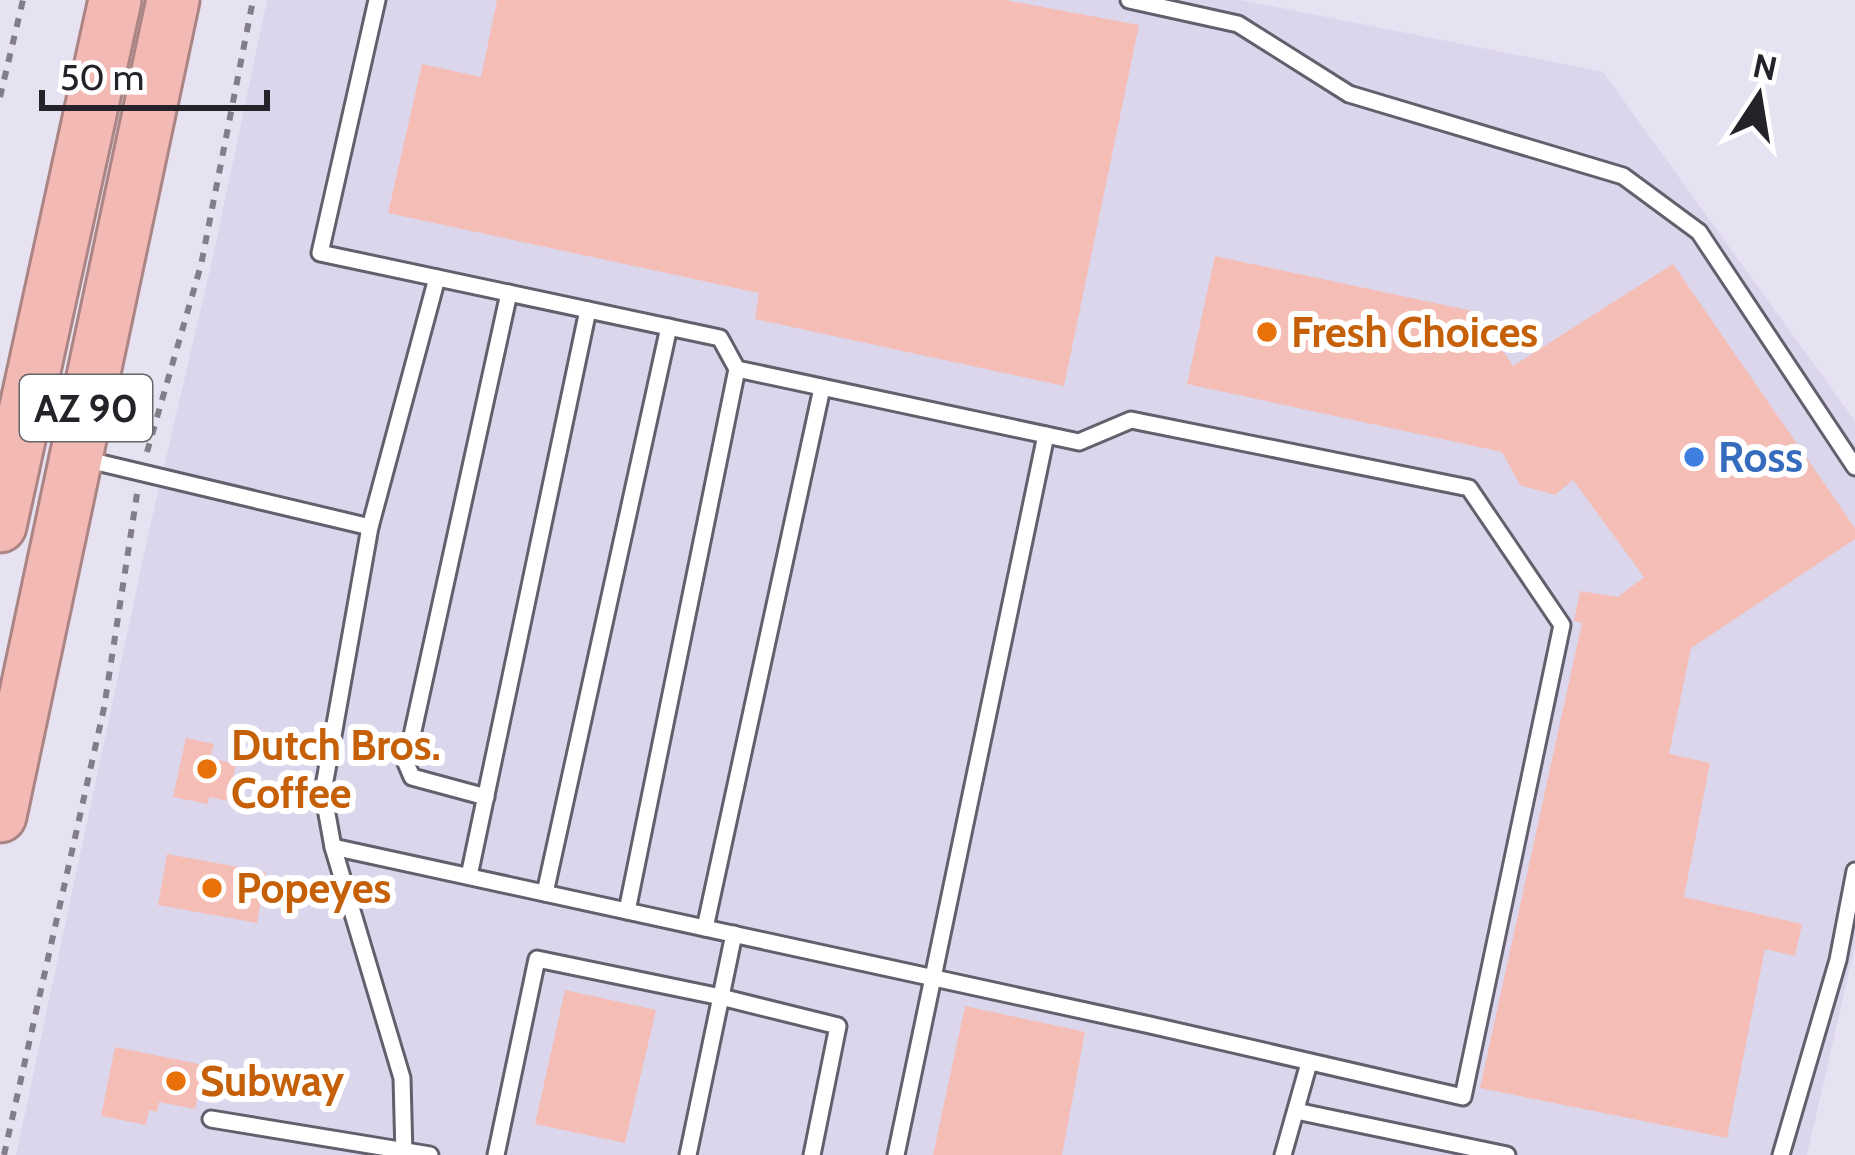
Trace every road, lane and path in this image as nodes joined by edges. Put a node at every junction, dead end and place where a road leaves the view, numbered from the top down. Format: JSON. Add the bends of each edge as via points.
{"nodes":[{"id":1,"x":23,"y":0,"type":"edge"},
{"id":2,"x":115,"y":0,"type":"edge"},
{"id":3,"x":173,"y":0,"type":"edge"},
{"id":4,"x":254,"y":0,"type":"edge"},
{"id":5,"x":377,"y":0,"type":"edge"},
{"id":6,"x":1129,"y":0,"type":"edge"},
{"id":7,"x":0,"y":97,"type":"edge"},
{"id":8,"x":437,"y":278,"type":"junction"},
{"id":9,"x":509,"y":293,"type":"junction"},
{"id":10,"x":588,"y":310,"type":"junction"},
{"id":11,"x":669,"y":327,"type":"junction"},
{"id":12,"x":737,"y":369,"type":"junction"},
{"id":13,"x":822,"y":388,"type":"junction"},
{"id":14,"x":1046,"y":435,"type":"junction"},
{"id":15,"x":9,"y":437,"type":"edge"},
{"id":16,"x":76,"y":457,"type":"junction"},
{"id":17,"x":1855,"y":466,"type":"edge"},
{"id":18,"x":141,"y":472,"type":"junction"},
{"id":19,"x":0,"y":526,"type":"edge"},
{"id":20,"x":370,"y":527,"type":"junction"},
{"id":21,"x":486,"y":796,"type":"junction"},
{"id":22,"x":0,"y":816,"type":"edge"},
{"id":23,"x":333,"y":847,"type":"junction"},
{"id":24,"x":1855,"y":871,"type":"edge"},
{"id":25,"x":469,"y":877,"type":"junction"},
{"id":26,"x":545,"y":893,"type":"junction"},
{"id":27,"x":627,"y":911,"type":"junction"},
{"id":28,"x":705,"y":928,"type":"junction"},
{"id":29,"x":734,"y":934,"type":"junction"},
{"id":30,"x":931,"y":977,"type":"junction"},
{"id":31,"x":722,"y":997,"type":"junction"},
{"id":32,"x":1309,"y":1063,"type":"junction"},
{"id":33,"x":1296,"y":1111,"type":"junction"},
{"id":34,"x":211,"y":1119,"type":"dead end"},
{"id":35,"x":405,"y":1152,"type":"edge"},
{"id":36,"x":4,"y":1155,"type":"edge"},
{"id":37,"x":430,"y":1155,"type":"edge"},
{"id":38,"x":496,"y":1155,"type":"edge"},
{"id":39,"x":688,"y":1155,"type":"edge"},
{"id":40,"x":812,"y":1155,"type":"edge"},
{"id":41,"x":896,"y":1155,"type":"edge"},
{"id":42,"x":1283,"y":1155,"type":"edge"},
{"id":43,"x":1508,"y":1155,"type":"edge"},
{"id":44,"x":1781,"y":1155,"type":"edge"}],
"edges":[{"from":1,"to":7,"type":"path"},
{"from":2,"to":15,"type":"highway","number":"AZ 90"},
{"from":3,"to":16,"type":"highway","number":"AZ 90"},
{"from":4,"to":18,"type":"path","via":[[200,265]]},
{"from":5,"to":8,"type":"lane","via":[[320,253]]},
{"from":6,"to":17,"type":"lane","via":[[1238,24],[1349,94],[1623,176],[1699,232]]},
{"from":8,"to":9,"type":"lane"},
{"from":8,"to":20,"type":"lane"},
{"from":9,"to":10,"type":"lane"},
{"from":9,"to":21,"type":"lane","via":[[406,763],[412,777]]},
{"from":10,"to":11,"type":"lane"},
{"from":10,"to":21,"type":"lane"},
{"from":11,"to":12,"type":"lane","via":[[720,338]]},
{"from":11,"to":26,"type":"lane"},
{"from":12,"to":13,"type":"lane"},
{"from":12,"to":27,"type":"lane"},
{"from":13,"to":14,"type":"lane"},
{"from":13,"to":28,"type":"lane"},
{"from":14,"to":30,"type":"lane"},
{"from":14,"to":32,"type":"lane","via":[[1079,442],[1131,420],[1469,488],[1562,625],[1463,1097]]},
{"from":15,"to":19,"type":"highway","number":"AZ 90"},
{"from":16,"to":18,"type":"lane"},
{"from":16,"to":22,"type":"highway","number":"AZ 90"},
{"from":18,"to":20,"type":"lane"},
{"from":18,"to":36,"type":"path","via":[[104,708]]},
{"from":20,"to":23,"type":"lane","via":[[323,792]]},
{"from":21,"to":25,"type":"lane"},
{"from":23,"to":25,"type":"lane"},
{"from":23,"to":35,"type":"lane","via":[[402,1078]]},
{"from":24,"to":44,"type":"lane"},
{"from":25,"to":26,"type":"lane"},
{"from":26,"to":27,"type":"lane"},
{"from":27,"to":28,"type":"lane"},
{"from":28,"to":29,"type":"lane"},
{"from":29,"to":30,"type":"lane"},
{"from":29,"to":31,"type":"lane"},
{"from":30,"to":32,"type":"lane"},
{"from":30,"to":41,"type":"lane"},
{"from":31,"to":38,"type":"lane","via":[[537,959]]},
{"from":31,"to":39,"type":"lane"},
{"from":31,"to":40,"type":"lane","via":[[838,1027]]},
{"from":32,"to":33,"type":"lane"},
{"from":33,"to":42,"type":"lane"},
{"from":33,"to":43,"type":"lane"},
{"from":34,"to":35,"type":"lane"},
{"from":35,"to":37,"type":"lane"}]}
